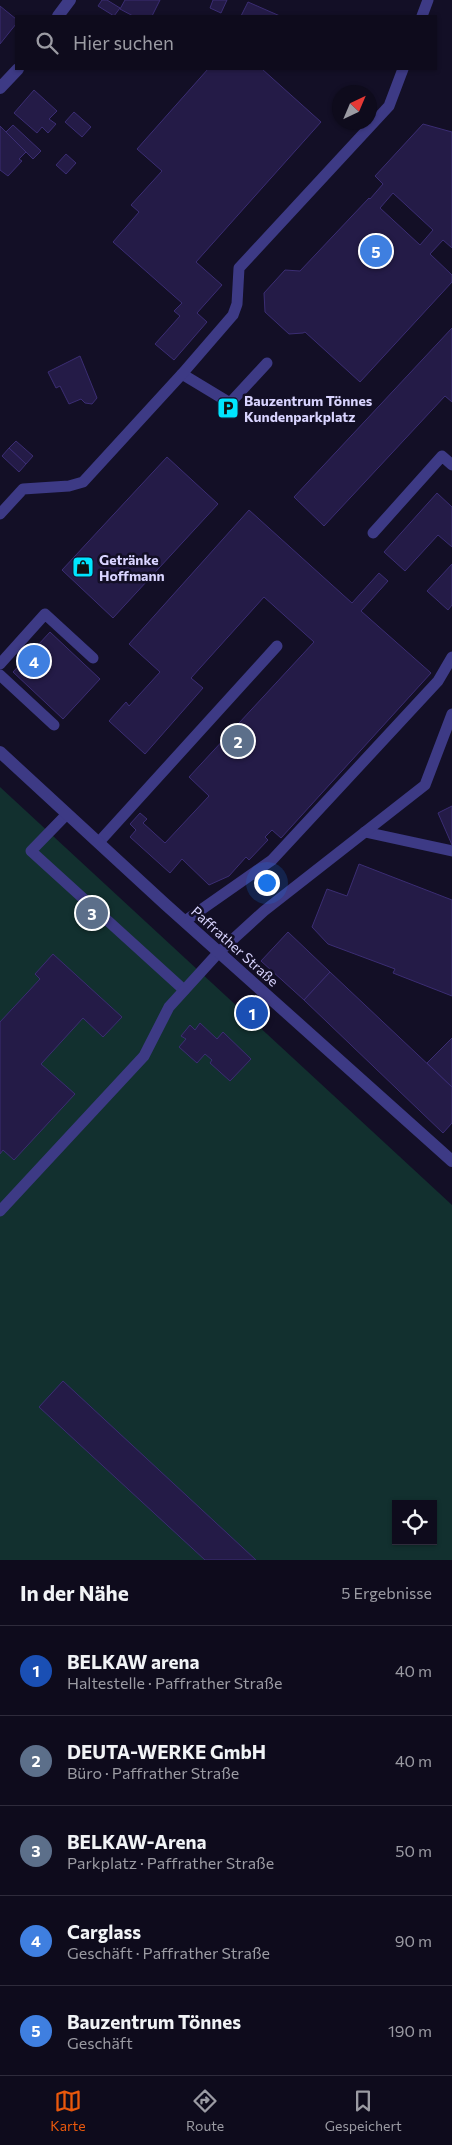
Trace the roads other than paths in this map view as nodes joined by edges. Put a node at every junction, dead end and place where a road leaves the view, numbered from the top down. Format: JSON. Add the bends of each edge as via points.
{"nodes":[{"id":1,"x":70,"y":0,"type":"edge"},
{"id":2,"x":428,"y":0,"type":"edge"},
{"id":3,"x":59,"y":15,"type":"edge"},
{"id":4,"x":422,"y":15,"type":"edge"},
{"id":5,"x":17,"y":70,"type":"edge"},
{"id":6,"x":403,"y":70,"type":"edge"},
{"id":7,"x":0,"y":88,"type":"edge"},
{"id":8,"x":267,"y":363,"type":"dead end"},
{"id":9,"x":182,"y":374,"type":"junction"},
{"id":10,"x":452,"y":465,"type":"edge"},
{"id":11,"x":0,"y":514,"type":"edge"},
{"id":12,"x":373,"y":533,"type":"dead end"},
{"id":13,"x":277,"y":646,"type":"dead end"},
{"id":14,"x":452,"y":657,"type":"edge"},
{"id":15,"x":93,"y":658,"type":"dead end"},
{"id":16,"x":0,"y":664,"type":"edge"},
{"id":17,"x":0,"y":676,"type":"edge"},
{"id":18,"x":452,"y":714,"type":"edge"},
{"id":19,"x":54,"y":725,"type":"dead end"},
{"id":20,"x":0,"y":752,"type":"edge"},
{"id":21,"x":67,"y":814,"type":"junction"},
{"id":22,"x":365,"y":832,"type":"junction"},
{"id":23,"x":98,"y":842,"type":"junction"},
{"id":24,"x":452,"y":851,"type":"edge"},
{"id":25,"x":185,"y":921,"type":"junction"},
{"id":26,"x":219,"y":952,"type":"junction"},
{"id":27,"x":184,"y":990,"type":"junction"},
{"id":28,"x":452,"y":1162,"type":"edge"},
{"id":29,"x":2,"y":1205,"type":"edge"}],
"edges":[{"from":1,"to":3,"type":"street"},
{"from":2,"to":4,"type":"lane"},
{"from":5,"to":7,"type":"street"},
{"from":6,"to":9,"type":"lane","via":[[389,106],[239,268],[237,304],[233,315]]},
{"from":8,"to":9,"type":"lane","via":[[230,403]]},
{"from":9,"to":11,"type":"lane","via":[[83,482],[23,489]]},
{"from":10,"to":12,"type":"lane","via":[[442,456]]},
{"from":13,"to":23,"type":"lane"},
{"from":14,"to":25,"type":"lane","via":[[438,681],[272,860]]},
{"from":15,"to":16,"type":"lane","via":[[46,614]]},
{"from":17,"to":19,"type":"lane"},
{"from":18,"to":22,"type":"lane","via":[[425,785]]},
{"from":20,"to":21,"type":"street","name":"Paffrather Straße"},
{"from":21,"to":23,"type":"street","name":"Paffrather Straße"},
{"from":21,"to":27,"type":"lane","via":[[31,852]]},
{"from":22,"to":24,"type":"lane"},
{"from":22,"to":26,"type":"lane","via":[[264,911]]},
{"from":23,"to":25,"type":"street","name":"Paffrather Straße"},
{"from":25,"to":26,"type":"street","name":"Paffrather Straße"},
{"from":26,"to":27,"type":"lane"},
{"from":26,"to":28,"type":"street","name":"Paffrather Straße"},
{"from":27,"to":29,"type":"lane","via":[[169,1006],[144,1056]]}]}
